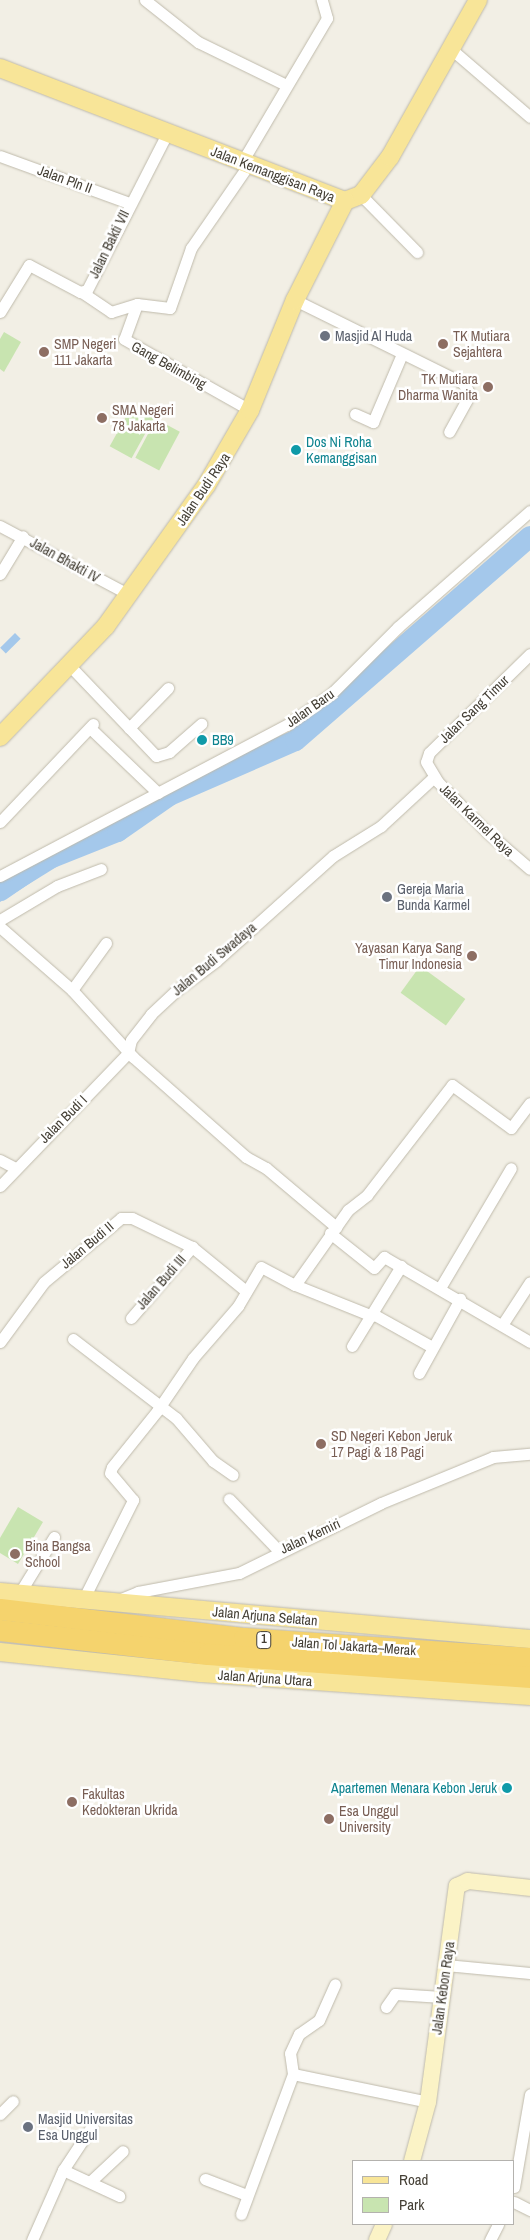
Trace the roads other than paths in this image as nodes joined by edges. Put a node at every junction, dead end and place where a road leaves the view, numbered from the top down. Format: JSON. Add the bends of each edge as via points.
{"nodes":[{"id":1,"x":145,"y":0,"type":"edge"},
{"id":2,"x":478,"y":0,"type":"edge"},
{"id":3,"x":323,"y":1,"type":"edge"},
{"id":4,"x":451,"y":49,"type":"junction"},
{"id":5,"x":0,"y":68,"type":"edge"},
{"id":6,"x":286,"y":85,"type":"junction"},
{"id":7,"x":530,"y":117,"type":"edge"},
{"id":8,"x":164,"y":139,"type":"junction"},
{"id":9,"x":0,"y":156,"type":"edge"},
{"id":10,"x":246,"y":163,"type":"junction"},
{"id":11,"x":361,"y":194,"type":"junction"},
{"id":12,"x":345,"y":201,"type":"junction"},
{"id":13,"x":129,"y":203,"type":"junction"},
{"id":14,"x":417,"y":252,"type":"dead end"},
{"id":15,"x":83,"y":293,"type":"junction"},
{"id":16,"x":295,"y":300,"type":"junction"},
{"id":17,"x":137,"y":304,"type":"junction"},
{"id":18,"x":0,"y":312,"type":"edge"},
{"id":19,"x":402,"y":354,"type":"junction"},
{"id":20,"x":250,"y":410,"type":"junction"},
{"id":21,"x":355,"y":414,"type":"dead end"},
{"id":22,"x":449,"y":432,"type":"dead end"},
{"id":23,"x":530,"y":511,"type":"edge"},
{"id":24,"x":0,"y":526,"type":"edge"},
{"id":25,"x":23,"y":536,"type":"junction"},
{"id":26,"x":0,"y":574,"type":"edge"},
{"id":27,"x":130,"y":595,"type":"junction"},
{"id":28,"x":530,"y":654,"type":"edge"},
{"id":29,"x":70,"y":667,"type":"junction"},
{"id":30,"x":168,"y":688,"type":"dead end"},
{"id":31,"x":201,"y":724,"type":"dead end"},
{"id":32,"x":129,"y":728,"type":"junction"},
{"id":33,"x":0,"y":737,"type":"edge"},
{"id":34,"x":431,"y":773,"type":"junction"},
{"id":35,"x":158,"y":793,"type":"junction"},
{"id":36,"x":0,"y":822,"type":"edge"},
{"id":37,"x":529,"y":865,"type":"edge"},
{"id":38,"x":101,"y":869,"type":"dead end"},
{"id":39,"x":0,"y":876,"type":"edge"},
{"id":40,"x":0,"y":920,"type":"edge"},
{"id":41,"x":0,"y":927,"type":"edge"},
{"id":42,"x":106,"y":943,"type":"dead end"},
{"id":43,"x":72,"y":990,"type":"junction"},
{"id":44,"x":128,"y":1053,"type":"junction"},
{"id":45,"x":530,"y":1102,"type":"edge"},
{"id":46,"x":0,"y":1160,"type":"edge"},
{"id":47,"x":14,"y":1168,"type":"junction"},
{"id":48,"x":511,"y":1168,"type":"dead end"},
{"id":49,"x":0,"y":1186,"type":"edge"},
{"id":50,"x":333,"y":1230,"type":"junction"},
{"id":51,"x":192,"y":1247,"type":"junction"},
{"id":52,"x":401,"y":1266,"type":"junction"},
{"id":53,"x":530,"y":1282,"type":"edge"},
{"id":54,"x":296,"y":1285,"type":"junction"},
{"id":55,"x":440,"y":1288,"type":"junction"},
{"id":56,"x":246,"y":1291,"type":"junction"},
{"id":57,"x":460,"y":1299,"type":"junction"},
{"id":58,"x":372,"y":1315,"type":"junction"},
{"id":59,"x":131,"y":1318,"type":"dead end"},
{"id":60,"x":502,"y":1324,"type":"junction"},
{"id":61,"x":72,"y":1339,"type":"dead end"},
{"id":62,"x":0,"y":1342,"type":"edge"},
{"id":63,"x":530,"y":1342,"type":"edge"},
{"id":64,"x":352,"y":1346,"type":"dead end"},
{"id":65,"x":432,"y":1347,"type":"junction"},
{"id":66,"x":419,"y":1374,"type":"dead end"},
{"id":67,"x":161,"y":1407,"type":"junction"},
{"id":68,"x":530,"y":1454,"type":"edge"},
{"id":69,"x":233,"y":1475,"type":"dead end"},
{"id":70,"x":230,"y":1499,"type":"dead end"},
{"id":71,"x":54,"y":1537,"type":"dead end"},
{"id":72,"x":279,"y":1551,"type":"junction"},
{"id":73,"x":0,"y":1592,"type":"edge"},
{"id":74,"x":19,"y":1594,"type":"junction"},
{"id":75,"x":83,"y":1600,"type":"junction"},
{"id":76,"x":112,"y":1603,"type":"junction"},
{"id":77,"x":0,"y":1609,"type":"edge"},
{"id":78,"x":0,"y":1630,"type":"edge"},
{"id":79,"x":530,"y":1639,"type":"edge"},
{"id":80,"x":0,"y":1652,"type":"edge"},
{"id":81,"x":530,"y":1658,"type":"edge"},
{"id":82,"x":530,"y":1677,"type":"edge"},
{"id":83,"x":530,"y":1696,"type":"edge"},
{"id":84,"x":530,"y":1888,"type":"edge"},
{"id":85,"x":446,"y":1965,"type":"junction"},
{"id":86,"x":530,"y":1973,"type":"edge"},
{"id":87,"x":335,"y":1984,"type":"dead end"},
{"id":88,"x":442,"y":1997,"type":"junction"},
{"id":89,"x":386,"y":2007,"type":"dead end"},
{"id":90,"x":293,"y":2074,"type":"junction"},
{"id":91,"x":530,"y":2094,"type":"edge"},
{"id":92,"x":13,"y":2101,"type":"dead end"},
{"id":93,"x":428,"y":2102,"type":"junction"},
{"id":94,"x":0,"y":2114,"type":"edge"},
{"id":95,"x":92,"y":2126,"type":"dead end"},
{"id":96,"x":528,"y":2127,"type":"edge"},
{"id":97,"x":123,"y":2151,"type":"dead end"},
{"id":98,"x":412,"y":2160,"type":"edge"},
{"id":99,"x":63,"y":2170,"type":"junction"},
{"id":100,"x":205,"y":2179,"type":"dead end"},
{"id":101,"x":92,"y":2180,"type":"junction"},
{"id":102,"x":515,"y":2183,"type":"edge"},
{"id":103,"x":247,"y":2195,"type":"junction"},
{"id":104,"x":119,"y":2196,"type":"dead end"},
{"id":105,"x":515,"y":2202,"type":"edge"},
{"id":106,"x":530,"y":2210,"type":"edge"},
{"id":107,"x":241,"y":2214,"type":"dead end"},
{"id":108,"x":384,"y":2225,"type":"edge"},
{"id":109,"x":498,"y":2225,"type":"edge"},
{"id":110,"x":32,"y":2240,"type":"edge"},
{"id":111,"x":376,"y":2240,"type":"edge"},
{"id":112,"x":490,"y":2240,"type":"edge"}],
"edges":[{"from":1,"to":6,"type":"street","via":[[198,42]]},
{"from":2,"to":4,"type":"main road"},
{"from":3,"to":6,"type":"street","via":[[327,18]]},
{"from":4,"to":7,"type":"street"},
{"from":4,"to":11,"type":"main road","via":[[399,142]]},
{"from":5,"to":8,"type":"main road","name":"Jalan Kemanggisan Raya"},
{"from":6,"to":10,"type":"street"},
{"from":8,"to":10,"type":"main road","name":"Jalan Kemanggisan Raya"},
{"from":8,"to":13,"type":"street","name":"Jalan Bakti VII"},
{"from":9,"to":13,"type":"street","name":"Jalan Pln II"},
{"from":10,"to":12,"type":"main road","name":"Jalan Kemanggisan Raya"},
{"from":10,"to":17,"type":"street","via":[[191,248],[170,308]]},
{"from":11,"to":12,"type":"main road","name":"Jalan Kemanggisan Raya"},
{"from":11,"to":14,"type":"street"},
{"from":12,"to":16,"type":"main road","name":"Jalan Budi Raya"},
{"from":13,"to":15,"type":"street","name":"Jalan Bakti VII"},
{"from":15,"to":17,"type":"street","via":[[111,312]]},
{"from":15,"to":18,"type":"street","name":"Jalan Bakti VII","via":[[29,265]]},
{"from":16,"to":19,"type":"street"},
{"from":16,"to":20,"type":"main road","name":"Jalan Budi Raya"},
{"from":17,"to":20,"type":"street","name":"Gang Belimbing","via":[[124,340]]},
{"from":19,"to":21,"type":"street","via":[[373,422]]},
{"from":19,"to":22,"type":"street","via":[[469,389]]},
{"from":20,"to":27,"type":"main road","name":"Jalan Budi Raya","via":[[206,486]]},
{"from":23,"to":35,"type":"street","name":"Jalan Baru","via":[[398,627],[332,693],[264,738]]},
{"from":24,"to":25,"type":"street","name":"Jalan Bhakti IV"},
{"from":25,"to":26,"type":"street"},
{"from":25,"to":27,"type":"street","name":"Jalan Bhakti IV"},
{"from":27,"to":29,"type":"main road","name":"Jalan Budi Raya"},
{"from":28,"to":34,"type":"street","name":"Jalan Sang Timur","via":[[429,752]]},
{"from":29,"to":32,"type":"street"},
{"from":29,"to":33,"type":"main road","name":"Jalan Budi Raya"},
{"from":30,"to":32,"type":"street"},
{"from":31,"to":32,"type":"street","via":[[169,752],[156,756]]},
{"from":34,"to":37,"type":"street","name":"Jalan Karmel Raya"},
{"from":34,"to":44,"type":"street","name":"Jalan Budi Swadaya","via":[[381,826],[333,856],[216,961],[177,990],[141,1027]]},
{"from":35,"to":36,"type":"street","via":[[92,726]]},
{"from":35,"to":39,"type":"street","name":"Jalan Baru"},
{"from":38,"to":40,"type":"street","via":[[57,886]]},
{"from":41,"to":43,"type":"street"},
{"from":42,"to":43,"type":"street"},
{"from":43,"to":44,"type":"street"},
{"from":44,"to":47,"type":"street","name":"Jalan Budi I"},
{"from":44,"to":50,"type":"street","via":[[246,1157],[266,1168]]},
{"from":45,"to":50,"type":"street","via":[[511,1128],[452,1085]]},
{"from":46,"to":47,"type":"street"},
{"from":47,"to":49,"type":"street","name":"Jalan Budi I"},
{"from":48,"to":55,"type":"street"},
{"from":50,"to":52,"type":"street","via":[[374,1268],[384,1257]]},
{"from":50,"to":54,"type":"street"},
{"from":51,"to":56,"type":"street","name":"Jalan Budi II"},
{"from":51,"to":59,"type":"street","name":"Jalan Budi III"},
{"from":51,"to":62,"type":"street","name":"Jalan Budi II","via":[[132,1218],[113,1222],[44,1282]]},
{"from":52,"to":55,"type":"street"},
{"from":52,"to":58,"type":"street"},
{"from":53,"to":60,"type":"street"},
{"from":54,"to":56,"type":"street","via":[[261,1266]]},
{"from":54,"to":58,"type":"street"},
{"from":55,"to":57,"type":"street"},
{"from":56,"to":67,"type":"street"},
{"from":57,"to":60,"type":"street"},
{"from":57,"to":65,"type":"street"},
{"from":58,"to":64,"type":"street"},
{"from":58,"to":65,"type":"street"},
{"from":60,"to":63,"type":"street"},
{"from":61,"to":67,"type":"street"},
{"from":65,"to":66,"type":"street"},
{"from":67,"to":69,"type":"street"},
{"from":67,"to":75,"type":"street","via":[[112,1466],[110,1473],[134,1500]]},
{"from":68,"to":72,"type":"street","name":"Jalan Kemiri","via":[[504,1454],[382,1503]]},
{"from":70,"to":72,"type":"street"},
{"from":71,"to":74,"type":"street"},
{"from":72,"to":76,"type":"street","name":"Jalan Kemiri","via":[[239,1573],[138,1592]]},
{"from":73,"to":74,"type":"main road","name":"Jalan Arjuna Selatan"},
{"from":74,"to":75,"type":"main road","name":"Jalan Arjuna Selatan"},
{"from":75,"to":76,"type":"main road","name":"Jalan Arjuna Selatan"},
{"from":76,"to":79,"type":"main road","name":"Jalan Arjuna Selatan"},
{"from":77,"to":81,"type":"highway","name":"Jalan Tol Jakarta–Merak","number":"1","via":[[244,1638]]},
{"from":78,"to":82,"type":"highway","name":"Jalan Tol Jakarta–Merak","number":"1","via":[[208,1654]]},
{"from":80,"to":83,"type":"main road","name":"Jalan Arjuna Utara","via":[[201,1673]]},
{"from":84,"to":85,"type":"street","name":"Jalan Kebon Raya","via":[[468,1881],[457,1886]]},
{"from":85,"to":86,"type":"street"},
{"from":85,"to":88,"type":"street","name":"Jalan Kebon Raya"},
{"from":87,"to":90,"type":"street","via":[[319,2020],[299,2034],[290,2053]]},
{"from":88,"to":89,"type":"street","via":[[395,1994]]},
{"from":88,"to":93,"type":"street","name":"Jalan Kebon Raya"},
{"from":90,"to":93,"type":"street"},
{"from":90,"to":103,"type":"street"},
{"from":91,"to":96,"type":"street"},
{"from":92,"to":94,"type":"street"},
{"from":93,"to":98,"type":"street","name":"Jalan Kebon Raya"},
{"from":95,"to":99,"type":"street"},
{"from":96,"to":102,"type":"street"},
{"from":97,"to":101,"type":"street"},
{"from":99,"to":101,"type":"street"},
{"from":99,"to":110,"type":"street"},
{"from":100,"to":103,"type":"street"},
{"from":101,"to":104,"type":"street"},
{"from":103,"to":107,"type":"street"},
{"from":105,"to":106,"type":"street"},
{"from":108,"to":111,"type":"street"},
{"from":109,"to":112,"type":"street"}]}
